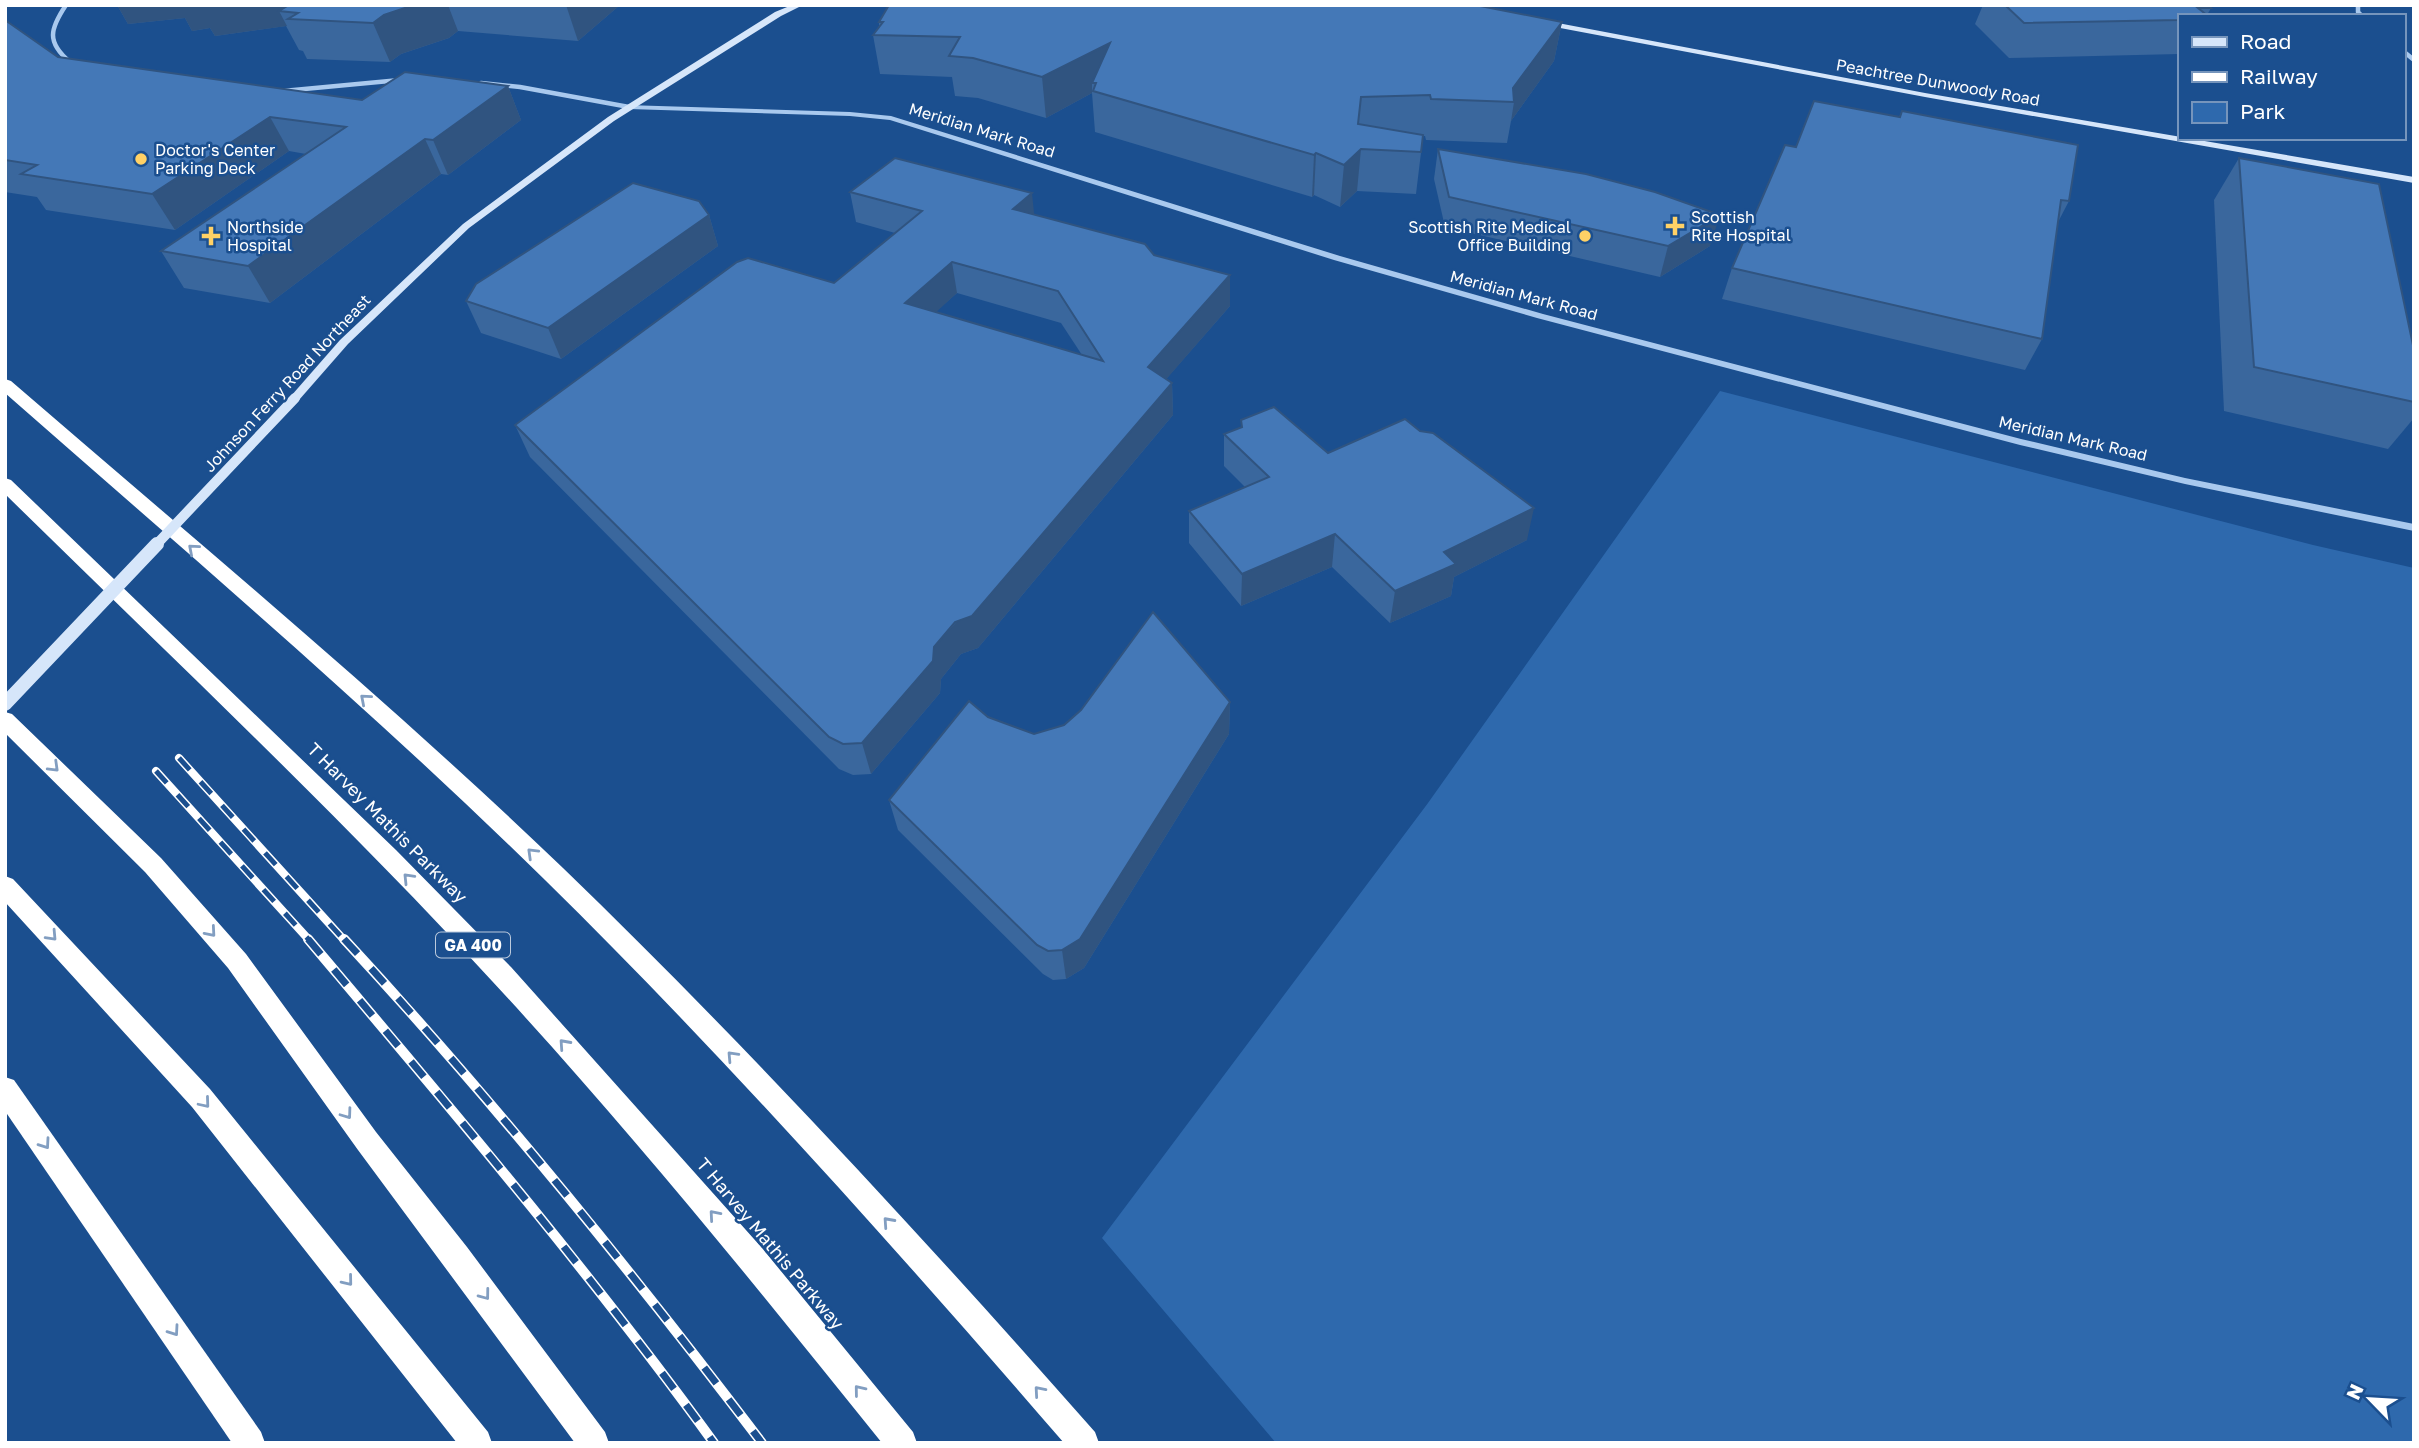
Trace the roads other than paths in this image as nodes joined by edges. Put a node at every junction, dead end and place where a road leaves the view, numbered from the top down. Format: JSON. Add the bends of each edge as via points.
{"nodes":[{"id":1,"x":66,"y":5,"type":"edge"},
{"id":2,"x":799,"y":5,"type":"edge"},
{"id":3,"x":1537,"y":21,"type":"edge"},
{"id":4,"x":74,"y":65,"type":"edge"},
{"id":5,"x":407,"y":80,"type":"edge"},
{"id":6,"x":470,"y":82,"type":"edge"},
{"id":7,"x":275,"y":91,"type":"edge"},
{"id":8,"x":629,"y":107,"type":"junction"},
{"id":9,"x":2178,"y":139,"type":"edge"},
{"id":10,"x":2185,"y":140,"type":"edge"},
{"id":11,"x":2414,"y":180,"type":"edge"},
{"id":12,"x":5,"y":384,"type":"edge"},
{"id":13,"x":5,"y":484,"type":"edge"},
{"id":14,"x":2414,"y":528,"type":"edge"},
{"id":15,"x":5,"y":705,"type":"edge"},
{"id":16,"x":5,"y":720,"type":"edge"},
{"id":17,"x":5,"y":886,"type":"edge"},
{"id":18,"x":5,"y":1089,"type":"edge"},
{"id":19,"x":250,"y":1443,"type":"edge"},
{"id":20,"x":477,"y":1443,"type":"edge"},
{"id":21,"x":594,"y":1443,"type":"edge"},
{"id":22,"x":902,"y":1443,"type":"edge"},
{"id":23,"x":1084,"y":1443,"type":"edge"}],
"edges":[{"from":1,"to":4,"type":"street","via":[[52,35],[53,46]]},
{"from":2,"to":8,"type":"main road","name":"Johnson Ferry Road Northeast"},
{"from":3,"to":9,"type":"main road","name":"Peachtree Dunwoody Road"},
{"from":5,"to":7,"type":"street"},
{"from":6,"to":8,"type":"street"},
{"from":8,"to":14,"type":"street","name":"Meridian Mark Road","via":[[891,118],[1337,258],[1553,319],[2020,442]]},
{"from":8,"to":15,"type":"main road","name":"Johnson Ferry Road Northeast","bridge":true,"via":[[466,226],[344,342]]},
{"from":10,"to":11,"type":"main road","name":"Peachtree Dunwoody Road"},
{"from":23,"to":12,"type":"highway","one_way":true,"via":[[845,1174],[581,901],[372,705]]},
{"from":22,"to":13,"type":"highway","name":"T Harvey Mathis Parkway","number":"GA 400","one_way":true,"via":[[752,1258],[502,975],[388,857]]},
{"from":16,"to":21,"type":"highway","one_way":true,"via":[[153,865],[237,961]]},
{"from":17,"to":20,"type":"highway","one_way":true,"via":[[201,1098]]},
{"from":18,"to":19,"type":"highway","one_way":true}]}
